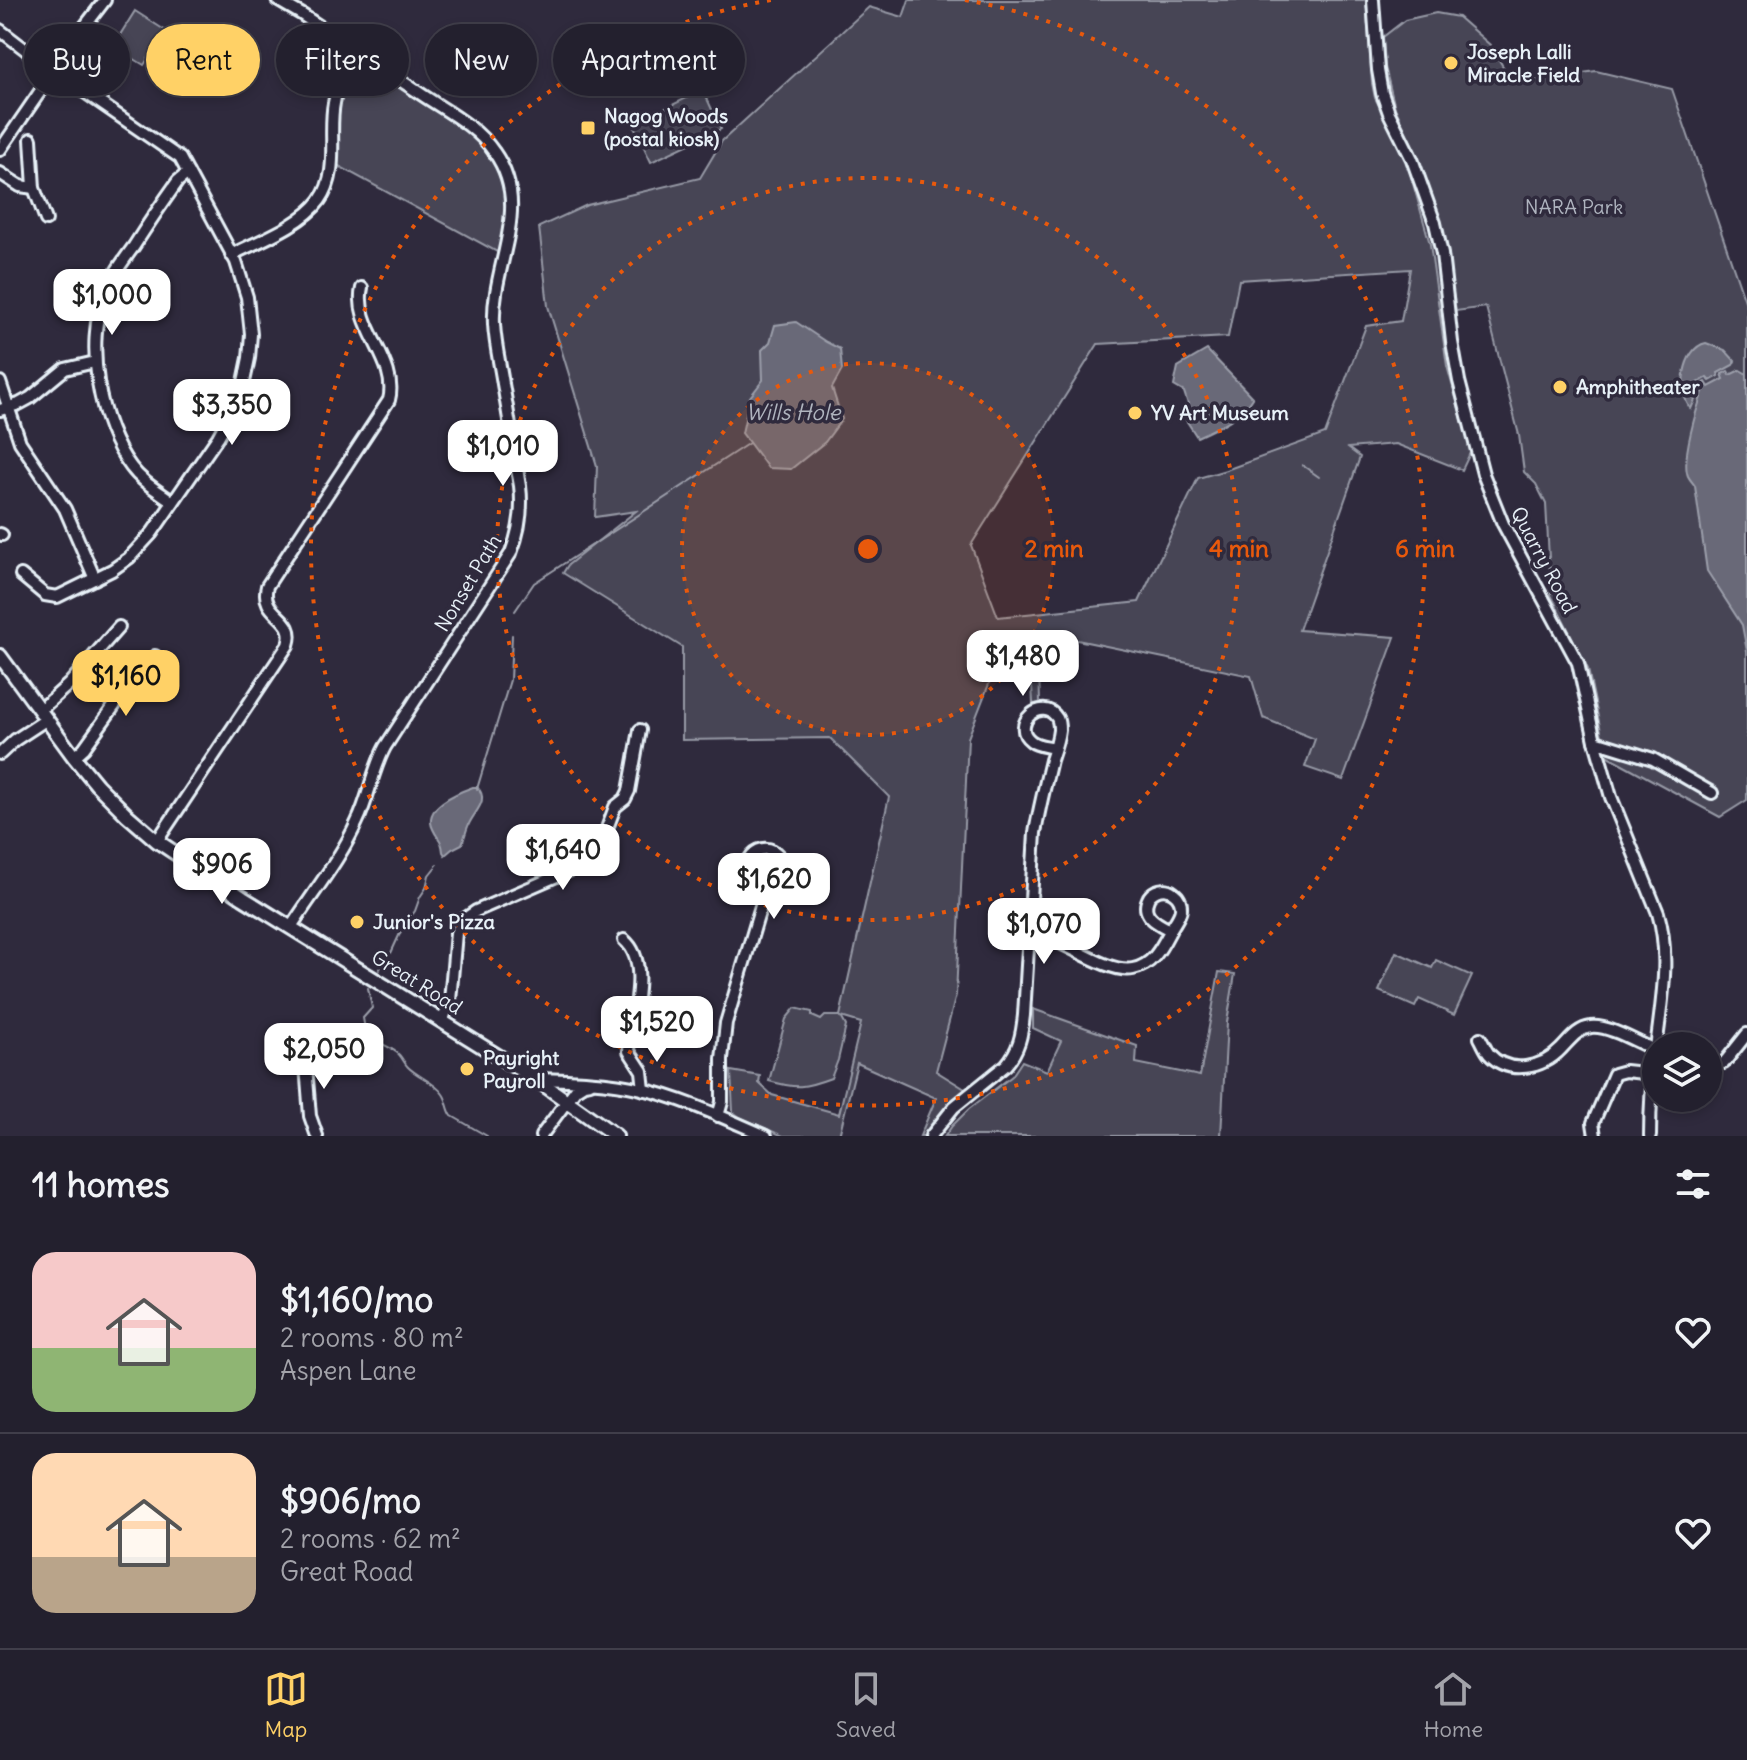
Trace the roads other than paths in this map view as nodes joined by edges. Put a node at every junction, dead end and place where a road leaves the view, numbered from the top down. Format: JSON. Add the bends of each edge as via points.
{"nodes":[{"id":1,"x":105,"y":0,"type":"edge"},
{"id":2,"x":277,"y":0,"type":"edge"},
{"id":3,"x":1373,"y":0,"type":"edge"},
{"id":4,"x":87,"y":24,"type":"edge"},
{"id":5,"x":316,"y":24,"type":"edge"},
{"id":6,"x":0,"y":30,"type":"edge"},
{"id":7,"x":24,"y":48,"type":"edge"},
{"id":8,"x":409,"y":87,"type":"edge"},
{"id":9,"x":37,"y":96,"type":"edge"},
{"id":10,"x":89,"y":96,"type":"edge"},
{"id":11,"x":335,"y":96,"type":"edge"},
{"id":12,"x":31,"y":139,"type":"dead end"},
{"id":13,"x":0,"y":150,"type":"edge"},
{"id":14,"x":0,"y":173,"type":"edge"},
{"id":15,"x":188,"y":173,"type":"junction"},
{"id":16,"x":34,"y":188,"type":"junction"},
{"id":17,"x":46,"y":220,"type":"dead end"},
{"id":18,"x":231,"y":255,"type":"junction"},
{"id":19,"x":362,"y":288,"type":"dead end"},
{"id":20,"x":95,"y":362,"type":"junction"},
{"id":21,"x":0,"y":382,"type":"edge"},
{"id":22,"x":4,"y":409,"type":"edge"},
{"id":23,"x":173,"y":502,"type":"junction"},
{"id":24,"x":21,"y":575,"type":"dead end"},
{"id":25,"x":95,"y":579,"type":"junction"},
{"id":26,"x":119,"y":627,"type":"dead end"},
{"id":27,"x":0,"y":656,"type":"edge"},
{"id":28,"x":155,"y":656,"type":"dead end"},
{"id":29,"x":43,"y":715,"type":"junction"},
{"id":30,"x":640,"y":730,"type":"dead end"},
{"id":31,"x":1595,"y":741,"type":"junction"},
{"id":32,"x":1054,"y":748,"type":"dead end"},
{"id":33,"x":0,"y":754,"type":"edge"},
{"id":34,"x":74,"y":757,"type":"junction"},
{"id":35,"x":1712,"y":793,"type":"dead end"},
{"id":36,"x":157,"y":841,"type":"junction"},
{"id":37,"x":765,"y":885,"type":"dead end"},
{"id":38,"x":291,"y":927,"type":"junction"},
{"id":39,"x":1170,"y":930,"type":"dead end"},
{"id":40,"x":1029,"y":932,"type":"junction"},
{"id":41,"x":624,"y":940,"type":"dead end"},
{"id":42,"x":442,"y":1022,"type":"junction"},
{"id":43,"x":1657,"y":1032,"type":"edge"},
{"id":44,"x":1747,"y":1034,"type":"edge"},
{"id":45,"x":1480,"y":1038,"type":"dead end"},
{"id":46,"x":1642,"y":1044,"type":"edge"},
{"id":47,"x":305,"y":1053,"type":"dead end"},
{"id":48,"x":1724,"y":1063,"type":"dead end"},
{"id":49,"x":1642,"y":1073,"type":"edge"},
{"id":50,"x":534,"y":1079,"type":"junction"},
{"id":51,"x":595,"y":1082,"type":"junction"},
{"id":52,"x":644,"y":1090,"type":"junction"},
{"id":53,"x":567,"y":1100,"type":"junction"},
{"id":54,"x":1651,"y":1112,"type":"edge"},
{"id":55,"x":718,"y":1116,"type":"junction"},
{"id":56,"x":317,"y":1136,"type":"edge"},
{"id":57,"x":541,"y":1136,"type":"edge"},
{"id":58,"x":616,"y":1136,"type":"edge"},
{"id":59,"x":766,"y":1136,"type":"edge"},
{"id":60,"x":931,"y":1136,"type":"edge"},
{"id":61,"x":1595,"y":1136,"type":"edge"},
{"id":62,"x":1650,"y":1136,"type":"edge"}],
"edges":[{"from":1,"to":4,"type":"street"},
{"from":2,"to":5,"type":"street","name":"Nonset Path"},
{"from":3,"to":31,"type":"street","name":"Quarry Road","via":[[1382,93],[1435,223],[1456,367],[1483,474],[1503,524],[1578,663]]},
{"from":6,"to":7,"type":"street"},
{"from":8,"to":38,"type":"street","name":"Nonset Path","via":[[477,133],[506,175],[511,224],[494,318],[521,520],[505,564],[391,737],[353,832]]},
{"from":9,"to":13,"type":"street"},
{"from":10,"to":15,"type":"street","via":[[167,147]]},
{"from":11,"to":18,"type":"street","via":[[326,191],[291,224]]},
{"from":12,"to":16,"type":"street"},
{"from":14,"to":16,"type":"street"},
{"from":15,"to":18,"type":"street"},
{"from":15,"to":20,"type":"street","via":[[111,280],[98,313]]},
{"from":16,"to":17,"type":"street"},
{"from":18,"to":23,"type":"street","via":[[249,309],[247,370],[231,416]]},
{"from":19,"to":36,"type":"street","via":[[361,310],[389,380],[389,400],[267,586],[267,605],[289,627],[288,645]]},
{"from":20,"to":22,"type":"street","via":[[65,369],[30,398]]},
{"from":20,"to":23,"type":"street","via":[[107,417],[123,455],[138,476]]},
{"from":21,"to":22,"type":"street"},
{"from":22,"to":25,"type":"street","via":[[69,515]]},
{"from":23,"to":25,"type":"street","via":[[137,550]]},
{"from":24,"to":25,"type":"street","via":[[52,597]]},
{"from":26,"to":29,"type":"street"},
{"from":27,"to":29,"type":"main road","name":"Great Road"},
{"from":28,"to":34,"type":"street"},
{"from":29,"to":33,"type":"street"},
{"from":29,"to":34,"type":"main road","name":"Great Road"},
{"from":30,"to":42,"type":"street","via":[[629,791],[615,807],[594,854],[463,920]]},
{"from":31,"to":35,"type":"street","via":[[1653,759]]},
{"from":31,"to":43,"type":"street","name":"Quarry Road","via":[[1611,797],[1663,928]]},
{"from":32,"to":40,"type":"street","via":[[1035,833]]},
{"from":34,"to":36,"type":"main road","name":"Great Road"},
{"from":36,"to":38,"type":"main road","name":"Great Road"},
{"from":37,"to":55,"type":"street","via":[[726,1023]]},
{"from":38,"to":42,"type":"main road","name":"Great Road"},
{"from":39,"to":40,"type":"street","via":[[1150,961],[1127,970]]},
{"from":40,"to":60,"type":"street","via":[[1017,1049],[1006,1065],[954,1107]]},
{"from":41,"to":52,"type":"street","via":[[636,955],[636,1012],[629,1051],[642,1071]]},
{"from":42,"to":50,"type":"main road","name":"Great Road"},
{"from":44,"to":48,"type":"street"},
{"from":45,"to":46,"type":"street","via":[[1496,1059],[1521,1068],[1551,1058],[1588,1027]]},
{"from":47,"to":56,"type":"street","via":[[310,1116]]},
{"from":49,"to":61,"type":"street","via":[[1614,1074],[1593,1123]]},
{"from":50,"to":51,"type":"street"},
{"from":50,"to":53,"type":"main road","name":"Great Road"},
{"from":51,"to":52,"type":"street"},
{"from":51,"to":53,"type":"street","via":[[579,1086]]},
{"from":52,"to":55,"type":"street"},
{"from":53,"to":57,"type":"street"},
{"from":53,"to":58,"type":"main road","name":"Great Road"},
{"from":54,"to":62,"type":"street","name":"Quarry Road"},
{"from":55,"to":59,"type":"street"}]}
